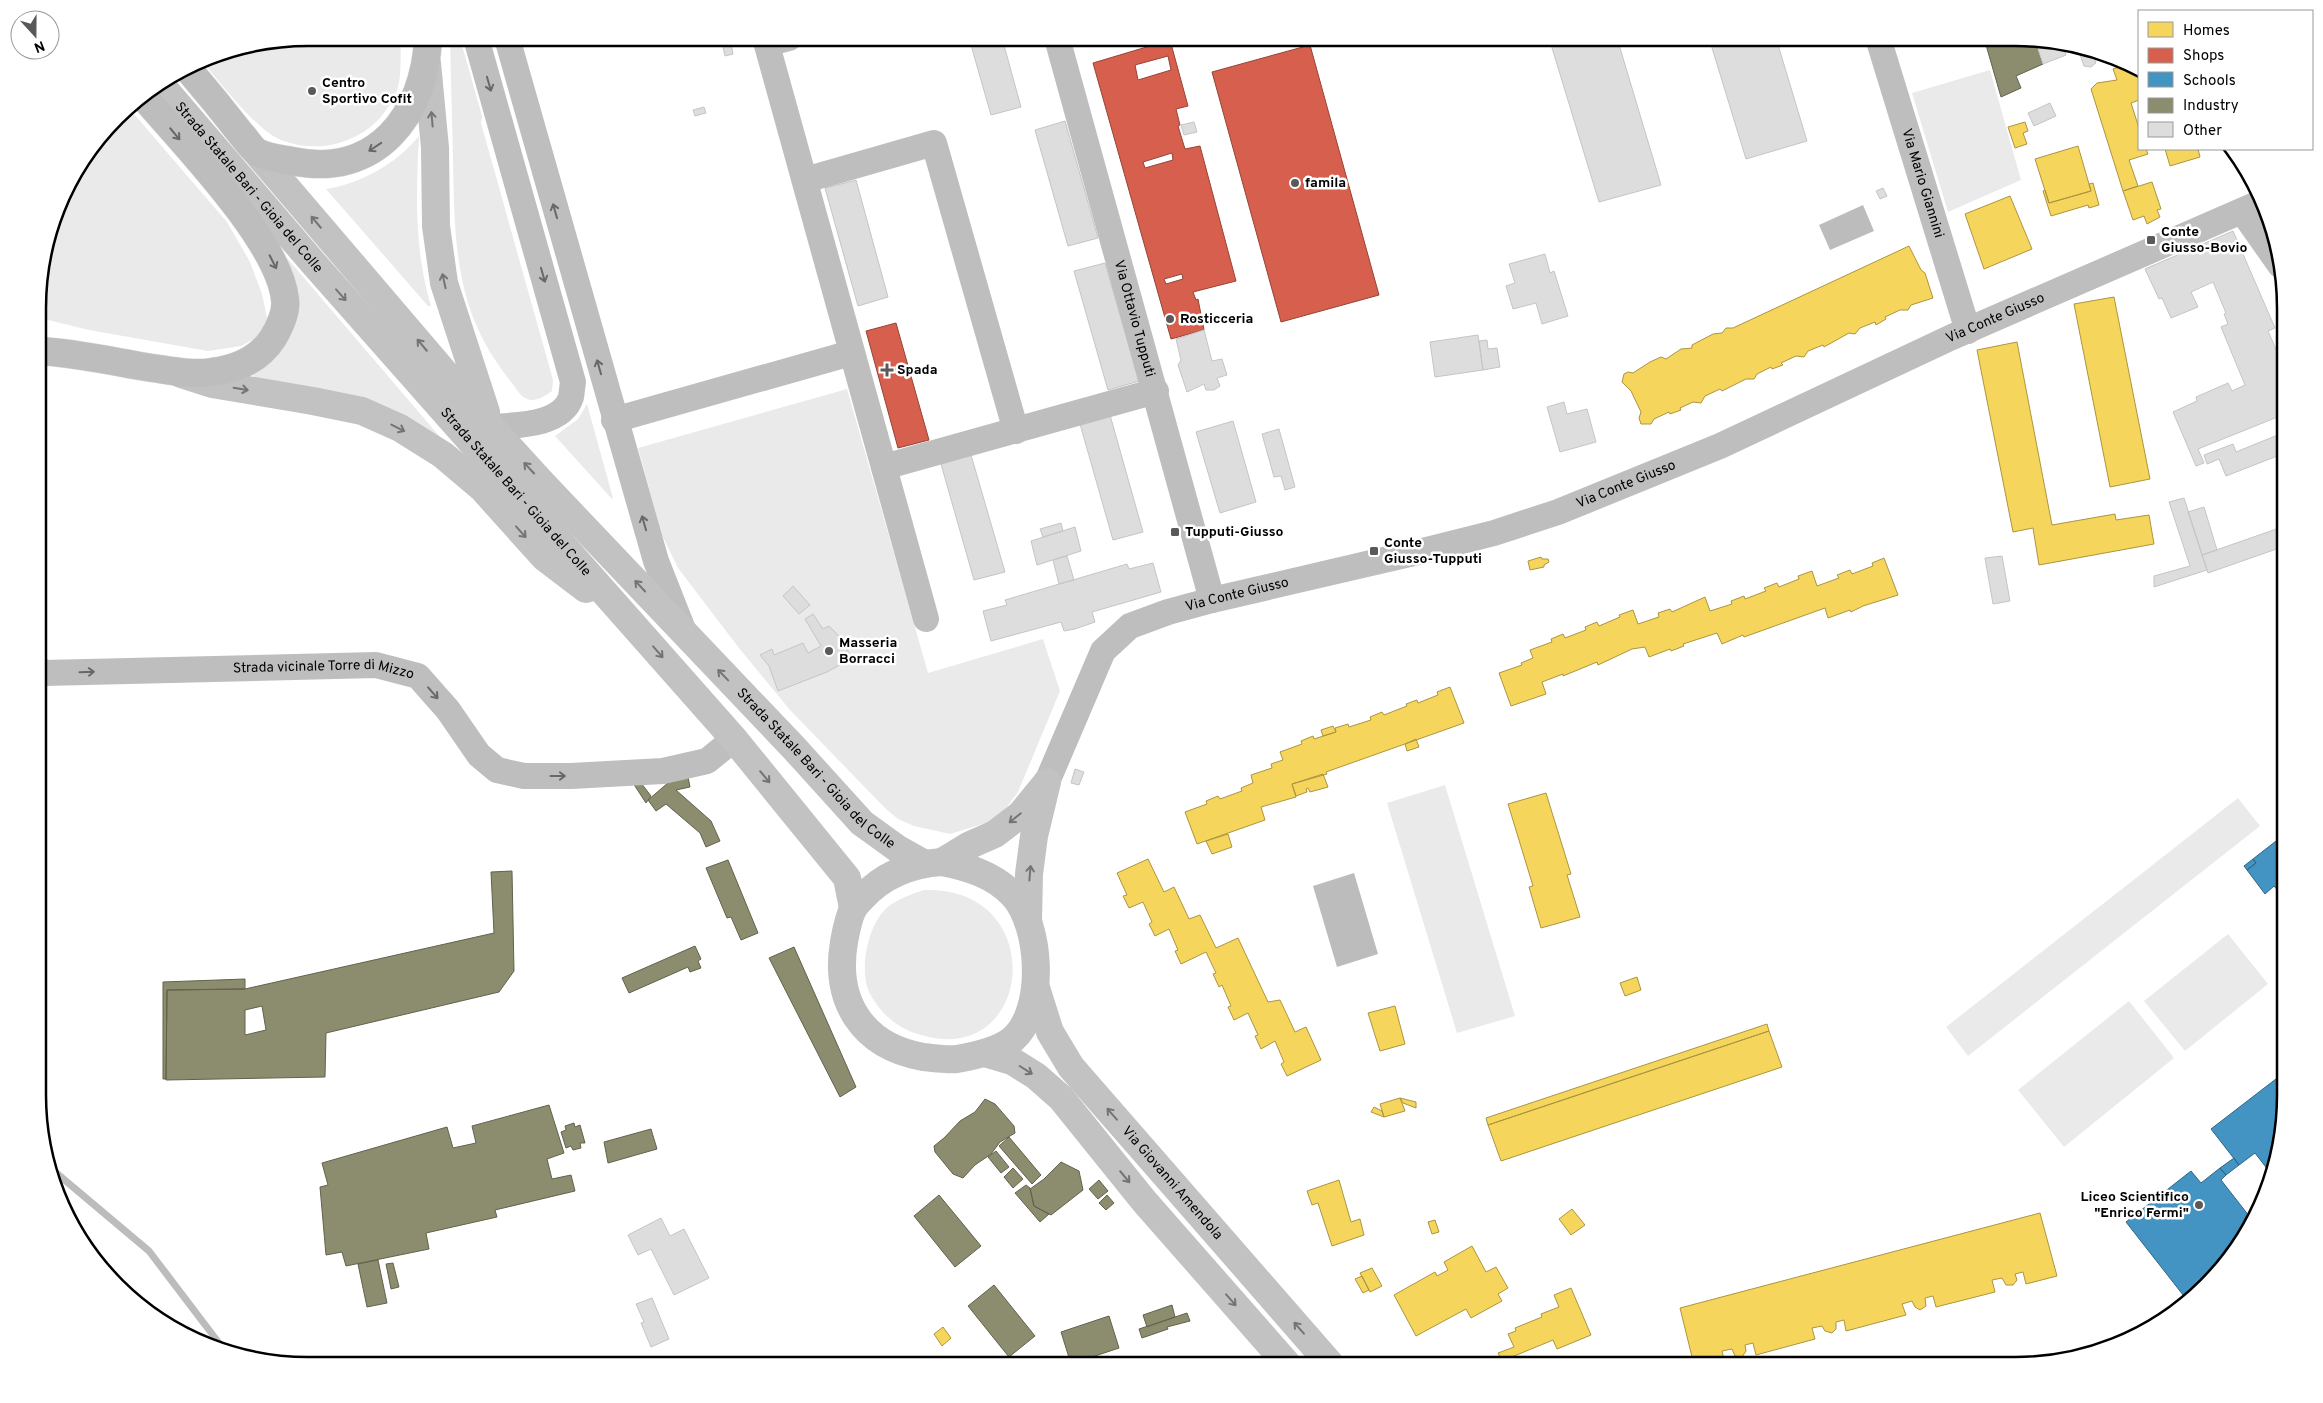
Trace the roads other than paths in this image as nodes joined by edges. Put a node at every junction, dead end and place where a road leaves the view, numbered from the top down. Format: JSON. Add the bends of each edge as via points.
{"nodes":[{"id":1,"x":478,"y":46,"type":"edge"},
{"id":2,"x":509,"y":46,"type":"edge"},
{"id":3,"x":774,"y":46,"type":"edge"},
{"id":4,"x":1059,"y":46,"type":"edge"},
{"id":5,"x":1880,"y":46,"type":"edge"},
{"id":6,"x":428,"y":50,"type":"edge"},
{"id":7,"x":192,"y":73,"type":"edge"},
{"id":8,"x":164,"y":89,"type":"edge"},
{"id":9,"x":148,"y":101,"type":"edge"},
{"id":10,"x":258,"y":153,"type":"junction"},
{"id":11,"x":805,"y":180,"type":"junction"},
{"id":12,"x":2252,"y":207,"type":"edge"},
{"id":13,"x":2267,"y":239,"type":"edge"},
{"id":14,"x":1968,"y":330,"type":"junction"},
{"id":15,"x":48,"y":351,"type":"edge"},
{"id":16,"x":851,"y":353,"type":"junction"},
{"id":17,"x":174,"y":372,"type":"junction"},
{"id":18,"x":1156,"y":392,"type":"junction"},
{"id":19,"x":614,"y":420,"type":"junction"},
{"id":20,"x":491,"y":427,"type":"junction"},
{"id":21,"x":1016,"y":431,"type":"junction"},
{"id":22,"x":884,"y":467,"type":"junction"},
{"id":23,"x":1212,"y":600,"type":"junction"},
{"id":24,"x":926,"y":618,"type":"dead end"},
{"id":25,"x":636,"y":627,"type":"junction"},
{"id":26,"x":685,"y":635,"type":"junction"},
{"id":27,"x":46,"y":674,"type":"edge"},
{"id":28,"x":734,"y":739,"type":"junction"},
{"id":29,"x":1047,"y":782,"type":"junction"},
{"id":30,"x":932,"y":863,"type":"junction"},
{"id":31,"x":853,"y":908,"type":"junction"},
{"id":32,"x":1028,"y":922,"type":"junction"},
{"id":33,"x":1036,"y":988,"type":"junction"},
{"id":34,"x":985,"y":1053,"type":"junction"},
{"id":35,"x":1281,"y":1357,"type":"edge"},
{"id":36,"x":1324,"y":1357,"type":"edge"}],
"edges":[{"from":1,"to":20,"type":"street","one_way":true,"via":[[573,382],[571,399],[557,414],[534,424]]},
{"from":19,"to":2,"type":"street","one_way":true},
{"from":3,"to":11,"type":"street"},
{"from":4,"to":18,"type":"street","name":"Via Ottavio Tupputi"},
{"from":5,"to":14,"type":"street","name":"Via Mario Giannini"},
{"from":6,"to":10,"type":"highway","one_way":true,"via":[[409,112],[377,147],[355,159],[331,165],[309,165]]},
{"from":20,"to":6,"type":"main road","one_way":true,"via":[[444,283],[436,226],[435,148]]},
{"from":7,"to":10,"type":"highway"},
{"from":8,"to":25,"type":"main road","name":"Strada Statale Bari - Gioia del Colle","one_way":true,"via":[[314,264]]},
{"from":9,"to":17,"type":"highway","one_way":true,"via":[[231,199],[271,257],[282,279],[286,302],[280,328],[266,349],[244,365],[212,372]]},
{"from":20,"to":10,"type":"main road","name":"Strada Statale Bari - Gioia del Colle","one_way":true},
{"from":11,"to":16,"type":"street"},
{"from":11,"to":21,"type":"street","via":[[934,143]]},
{"from":12,"to":13,"type":"street"},
{"from":12,"to":14,"type":"street","name":"Via Conte Giusso"},
{"from":14,"to":23,"type":"street","name":"Via Conte Giusso","via":[[1720,446],[1558,512],[1440,547]]},
{"from":15,"to":17,"type":"highway"},
{"from":16,"to":19,"type":"street"},
{"from":16,"to":22,"type":"street"},
{"from":17,"to":25,"type":"main road","one_way":true,"via":[[212,384],[362,411],[400,428],[443,454],[482,488],[544,557]]},
{"from":18,"to":21,"type":"street"},
{"from":18,"to":23,"type":"street","name":"Via Ottavio Tupputi"},
{"from":26,"to":19,"type":"street","one_way":true,"via":[[656,561]]},
{"from":26,"to":20,"type":"main road","name":"Strada Statale Bari - Gioia del Colle","one_way":true},
{"from":21,"to":22,"type":"street"},
{"from":22,"to":24,"type":"street"},
{"from":23,"to":29,"type":"street","name":"Via Conte Giusso","via":[[1130,626],[1103,652]]},
{"from":25,"to":28,"type":"main road","name":"Strada Statale Bari - Gioia del Colle","one_way":true},
{"from":30,"to":26,"type":"main road","name":"Strada Statale Bari - Gioia del Colle","one_way":true,"via":[[898,849],[862,823]]},
{"from":27,"to":28,"type":"street","name":"Strada vicinale Torre di Mizzo","one_way":true,"via":[[376,664],[418,676],[448,710],[479,755],[496,770],[524,776],[663,771],[707,761]]},
{"from":28,"to":31,"type":"main road","name":"Strada Statale Bari - Gioia del Colle","one_way":true,"via":[[847,878]]},
{"from":29,"to":30,"type":"main road","one_way":true,"via":[[1021,814],[995,834]]},
{"from":32,"to":29,"type":"main road","one_way":true,"via":[[1034,836]]},
{"from":30,"to":31,"type":"main road","name":"Via Giovanni Amendola","via":[[895,872],[872,887]]},
{"from":30,"to":32,"type":"main road","name":"Via Giovanni Amendola","via":[[968,867],[992,878],[1014,895]]},
{"from":31,"to":34,"type":"main road","name":"Via Giovanni Amendola","via":[[846,930],[841,973],[844,994],[868,1032],[887,1045],[910,1054],[955,1059]]},
{"from":32,"to":33,"type":"main road","name":"Via Giovanni Amendola"},
{"from":33,"to":34,"type":"main road","name":"Via Giovanni Amendola","via":[[1030,1013],[1013,1039]]},
{"from":36,"to":33,"type":"main road","name":"Via Giovanni Amendola","one_way":true,"via":[[1071,1067],[1050,1032]]},
{"from":34,"to":35,"type":"main road","name":"Via Giovanni Amendola","one_way":true,"via":[[1012,1060],[1061,1098],[1144,1201]]}]}
